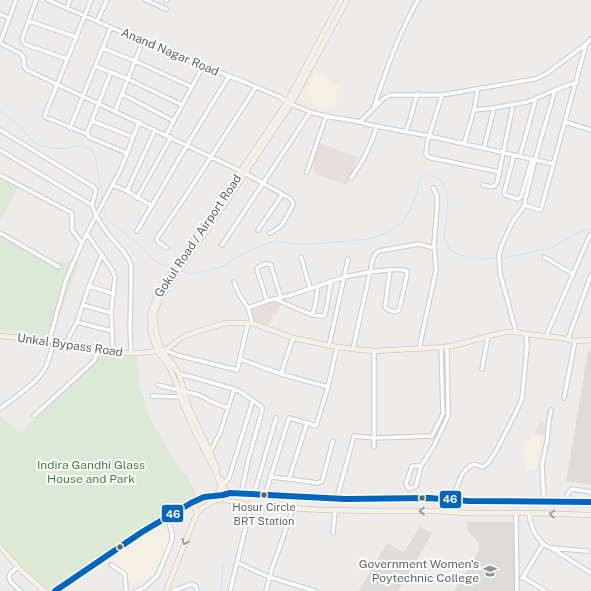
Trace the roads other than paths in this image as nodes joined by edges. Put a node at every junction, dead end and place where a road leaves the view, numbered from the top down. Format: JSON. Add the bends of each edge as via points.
{"nodes":[{"id":1,"x":16,"y":0,"type":"edge"},
{"id":2,"x":36,"y":0,"type":"edge"},
{"id":3,"x":48,"y":0,"type":"edge"},
{"id":4,"x":70,"y":0,"type":"edge"},
{"id":5,"x":91,"y":0,"type":"edge"},
{"id":6,"x":107,"y":0,"type":"edge"},
{"id":7,"x":146,"y":0,"type":"edge"},
{"id":8,"x":341,"y":0,"type":"edge"},
{"id":9,"x":347,"y":0,"type":"edge"},
{"id":10,"x":418,"y":0,"type":"edge"},
{"id":11,"x":67,"y":8,"type":"junction"},
{"id":12,"x":166,"y":9,"type":"dead end"},
{"id":13,"x":0,"y":14,"type":"edge"},
{"id":14,"x":84,"y":16,"type":"junction"},
{"id":15,"x":10,"y":18,"type":"junction"},
{"id":16,"x":29,"y":20,"type":"junction"},
{"id":17,"x":97,"y":21,"type":"junction"},
{"id":18,"x":110,"y":27,"type":"junction"},
{"id":19,"x":76,"y":37,"type":"junction"},
{"id":20,"x":591,"y":39,"type":"edge"},
{"id":21,"x":143,"y":41,"type":"junction"},
{"id":22,"x":0,"y":43,"type":"edge"},
{"id":23,"x":586,"y":44,"type":"junction"},
{"id":24,"x":102,"y":48,"type":"junction"},
{"id":25,"x":67,"y":59,"type":"junction"},
{"id":26,"x":135,"y":61,"type":"junction"},
{"id":27,"x":95,"y":66,"type":"junction"},
{"id":28,"x":203,"y":66,"type":"junction"},
{"id":29,"x":111,"y":72,"type":"junction"},
{"id":30,"x":229,"y":76,"type":"junction"},
{"id":31,"x":128,"y":79,"type":"junction"},
{"id":32,"x":577,"y":82,"type":"junction"},
{"id":33,"x":58,"y":84,"type":"junction"},
{"id":34,"x":192,"y":87,"type":"junction"},
{"id":35,"x":256,"y":87,"type":"junction"},
{"id":36,"x":478,"y":89,"type":"junction"},
{"id":37,"x":555,"y":90,"type":"junction"},
{"id":38,"x":122,"y":94,"type":"junction"},
{"id":39,"x":417,"y":94,"type":"junction"},
{"id":40,"x":442,"y":95,"type":"junction"},
{"id":41,"x":83,"y":96,"type":"junction"},
{"id":42,"x":536,"y":98,"type":"junction"},
{"id":43,"x":99,"y":103,"type":"junction"},
{"id":44,"x":289,"y":103,"type":"junction"},
{"id":45,"x":182,"y":105,"type":"junction"},
{"id":46,"x":513,"y":105,"type":"junction"},
{"id":47,"x":374,"y":108,"type":"junction"},
{"id":48,"x":494,"y":108,"type":"junction"},
{"id":49,"x":474,"y":110,"type":"junction"},
{"id":50,"x":115,"y":111,"type":"junction"},
{"id":51,"x":310,"y":112,"type":"junction"},
{"id":52,"x":326,"y":116,"type":"junction"},
{"id":53,"x":174,"y":120,"type":"junction"},
{"id":54,"x":92,"y":121,"type":"junction"},
{"id":55,"x":139,"y":122,"type":"junction"},
{"id":56,"x":360,"y":122,"type":"junction"},
{"id":57,"x":566,"y":122,"type":"junction"},
{"id":58,"x":377,"y":126,"type":"junction"},
{"id":59,"x":70,"y":128,"type":"junction"},
{"id":60,"x":0,"y":130,"type":"edge"},
{"id":61,"x":155,"y":130,"type":"junction"},
{"id":62,"x":591,"y":130,"type":"edge"},
{"id":63,"x":406,"y":131,"type":"junction"},
{"id":64,"x":87,"y":134,"type":"junction"},
{"id":65,"x":166,"y":135,"type":"junction"},
{"id":66,"x":429,"y":136,"type":"junction"},
{"id":67,"x":133,"y":137,"type":"junction"},
{"id":68,"x":171,"y":137,"type":"junction"},
{"id":69,"x":464,"y":144,"type":"junction"},
{"id":70,"x":187,"y":145,"type":"junction"},
{"id":71,"x":484,"y":148,"type":"junction"},
{"id":72,"x":0,"y":150,"type":"edge"},
{"id":73,"x":127,"y":153,"type":"junction"},
{"id":74,"x":504,"y":153,"type":"junction"},
{"id":75,"x":514,"y":155,"type":"junction"},
{"id":76,"x":211,"y":156,"type":"junction"},
{"id":77,"x":520,"y":156,"type":"junction"},
{"id":78,"x":533,"y":160,"type":"junction"},
{"id":79,"x":554,"y":164,"type":"junction"},
{"id":80,"x":243,"y":172,"type":"junction"},
{"id":81,"x":306,"y":172,"type":"dead end"},
{"id":82,"x":499,"y":172,"type":"junction"},
{"id":83,"x":0,"y":175,"type":"edge"},
{"id":84,"x":351,"y":178,"type":"dead end"},
{"id":85,"x":263,"y":183,"type":"junction"},
{"id":86,"x":113,"y":184,"type":"junction"},
{"id":87,"x":483,"y":184,"type":"dead end"},
{"id":88,"x":433,"y":188,"type":"dead end"},
{"id":89,"x":127,"y":191,"type":"junction"},
{"id":90,"x":282,"y":194,"type":"junction"},
{"id":91,"x":137,"y":198,"type":"junction"},
{"id":92,"x":92,"y":205,"type":"junction"},
{"id":93,"x":525,"y":205,"type":"junction"},
{"id":94,"x":152,"y":206,"type":"junction"},
{"id":95,"x":96,"y":216,"type":"junction"},
{"id":96,"x":258,"y":230,"type":"dead end"},
{"id":97,"x":137,"y":231,"type":"dead end"},
{"id":98,"x":0,"y":233,"type":"edge"},
{"id":99,"x":270,"y":233,"type":"dead end"},
{"id":100,"x":87,"y":234,"type":"junction"},
{"id":101,"x":590,"y":235,"type":"edge"},
{"id":102,"x":82,"y":243,"type":"junction"},
{"id":103,"x":222,"y":245,"type":"dead end"},
{"id":104,"x":167,"y":248,"type":"dead end"},
{"id":105,"x":434,"y":248,"type":"junction"},
{"id":106,"x":102,"y":254,"type":"junction"},
{"id":107,"x":301,"y":257,"type":"dead end"},
{"id":108,"x":544,"y":257,"type":"dead end"},
{"id":109,"x":348,"y":259,"type":"dead end"},
{"id":110,"x":180,"y":264,"type":"junction"},
{"id":111,"x":59,"y":267,"type":"dead end"},
{"id":112,"x":390,"y":270,"type":"junction"},
{"id":113,"x":370,"y":272,"type":"junction"},
{"id":114,"x":573,"y":274,"type":"junction"},
{"id":115,"x":591,"y":275,"type":"edge"},
{"id":116,"x":344,"y":277,"type":"junction"},
{"id":117,"x":331,"y":281,"type":"junction"},
{"id":118,"x":234,"y":282,"type":"dead end"},
{"id":119,"x":89,"y":286,"type":"junction"},
{"id":120,"x":318,"y":286,"type":"junction"},
{"id":121,"x":310,"y":288,"type":"junction"},
{"id":122,"x":114,"y":294,"type":"junction"},
{"id":123,"x":158,"y":297,"type":"junction"},
{"id":124,"x":281,"y":298,"type":"junction"},
{"id":125,"x":274,"y":299,"type":"junction"},
{"id":126,"x":267,"y":301,"type":"junction"},
{"id":127,"x":83,"y":305,"type":"junction"},
{"id":128,"x":248,"y":308,"type":"junction"},
{"id":129,"x":112,"y":313,"type":"junction"},
{"id":130,"x":312,"y":315,"type":"junction"},
{"id":131,"x":77,"y":322,"type":"junction"},
{"id":132,"x":250,"y":323,"type":"junction"},
{"id":133,"x":112,"y":331,"type":"junction"},
{"id":134,"x":516,"y":332,"type":"junction"},
{"id":135,"x":526,"y":334,"type":"junction"},
{"id":136,"x":0,"y":336,"type":"edge"},
{"id":137,"x":488,"y":336,"type":"junction"},
{"id":138,"x":546,"y":336,"type":"junction"},
{"id":139,"x":293,"y":338,"type":"junction"},
{"id":140,"x":568,"y":339,"type":"junction"},
{"id":141,"x":575,"y":340,"type":"junction"},
{"id":142,"x":591,"y":340,"type":"edge"},
{"id":143,"x":52,"y":341,"type":"junction"},
{"id":144,"x":66,"y":343,"type":"junction"},
{"id":145,"x":329,"y":346,"type":"junction"},
{"id":146,"x":337,"y":347,"type":"junction"},
{"id":147,"x":447,"y":347,"type":"junction"},
{"id":148,"x":441,"y":348,"type":"junction"},
{"id":149,"x":99,"y":349,"type":"junction"},
{"id":150,"x":353,"y":349,"type":"junction"},
{"id":151,"x":419,"y":349,"type":"junction"},
{"id":152,"x":161,"y":350,"type":"junction"},
{"id":153,"x":374,"y":351,"type":"junction"},
{"id":154,"x":113,"y":352,"type":"junction"},
{"id":155,"x":130,"y":353,"type":"junction"},
{"id":156,"x":240,"y":359,"type":"junction"},
{"id":157,"x":482,"y":369,"type":"dead end"},
{"id":158,"x":179,"y":374,"type":"junction"},
{"id":159,"x":281,"y":374,"type":"junction"},
{"id":160,"x":158,"y":385,"type":"dead end"},
{"id":161,"x":328,"y":387,"type":"junction"},
{"id":162,"x":234,"y":389,"type":"junction"},
{"id":163,"x":181,"y":391,"type":"junction"},
{"id":164,"x":152,"y":396,"type":"dead end"},
{"id":165,"x":180,"y":397,"type":"junction"},
{"id":166,"x":564,"y":398,"type":"dead end"},
{"id":167,"x":253,"y":400,"type":"junction"},
{"id":168,"x":228,"y":408,"type":"junction"},
{"id":169,"x":0,"y":409,"type":"edge"},
{"id":170,"x":551,"y":410,"type":"dead end"},
{"id":171,"x":34,"y":416,"type":"dead end"},
{"id":172,"x":276,"y":418,"type":"dead end"},
{"id":173,"x":307,"y":423,"type":"junction"},
{"id":174,"x":374,"y":438,"type":"junction"},
{"id":175,"x":333,"y":441,"type":"dead end"},
{"id":176,"x":374,"y":447,"type":"dead end"},
{"id":177,"x":210,"y":452,"type":"junction"},
{"id":178,"x":421,"y":466,"type":"junction"},
{"id":179,"x":271,"y":477,"type":"junction"},
{"id":180,"x":289,"y":479,"type":"junction"},
{"id":181,"x":221,"y":483,"type":"junction"},
{"id":182,"x":591,"y":492,"type":"edge"},
{"id":183,"x":230,"y":493,"type":"junction"},
{"id":184,"x":241,"y":494,"type":"junction"},
{"id":185,"x":254,"y":494,"type":"junction"},
{"id":186,"x":265,"y":495,"type":"junction"},
{"id":187,"x":216,"y":496,"type":"junction"},
{"id":188,"x":567,"y":496,"type":"dead end"},
{"id":189,"x":222,"y":497,"type":"junction"},
{"id":190,"x":337,"y":498,"type":"junction"},
{"id":191,"x":453,"y":501,"type":"junction"},
{"id":192,"x":591,"y":501,"type":"edge"},
{"id":193,"x":191,"y":502,"type":"junction"},
{"id":194,"x":544,"y":502,"type":"junction"},
{"id":195,"x":251,"y":506,"type":"junction"},
{"id":196,"x":293,"y":508,"type":"junction"},
{"id":197,"x":335,"y":510,"type":"junction"},
{"id":198,"x":452,"y":512,"type":"junction"},
{"id":199,"x":529,"y":513,"type":"junction"},
{"id":200,"x":516,"y":514,"type":"junction"},
{"id":201,"x":591,"y":514,"type":"edge"},
{"id":202,"x":196,"y":515,"type":"junction"},
{"id":203,"x":167,"y":517,"type":"junction"},
{"id":204,"x":333,"y":533,"type":"dead end"},
{"id":205,"x":543,"y":544,"type":"junction"},
{"id":206,"x":0,"y":547,"type":"edge"},
{"id":207,"x":551,"y":548,"type":"junction"},
{"id":208,"x":586,"y":551,"type":"dead end"},
{"id":209,"x":238,"y":562,"type":"junction"},
{"id":210,"x":110,"y":565,"type":"dead end"},
{"id":211,"x":18,"y":567,"type":"junction"},
{"id":212,"x":591,"y":573,"type":"edge"},
{"id":213,"x":269,"y":576,"type":"junction"},
{"id":214,"x":517,"y":577,"type":"junction"},
{"id":215,"x":523,"y":577,"type":"junction"},
{"id":216,"x":18,"y":590,"type":"edge"},
{"id":217,"x":305,"y":590,"type":"edge"},
{"id":218,"x":46,"y":591,"type":"edge"},
{"id":219,"x":55,"y":591,"type":"edge"},
{"id":220,"x":126,"y":591,"type":"edge"},
{"id":221,"x":136,"y":591,"type":"edge"},
{"id":222,"x":166,"y":591,"type":"edge"},
{"id":223,"x":173,"y":591,"type":"edge"},
{"id":224,"x":197,"y":591,"type":"edge"},
{"id":225,"x":230,"y":591,"type":"edge"},
{"id":226,"x":266,"y":591,"type":"edge"},
{"id":227,"x":315,"y":591,"type":"edge"},
{"id":228,"x":517,"y":591,"type":"edge"},
{"id":229,"x":545,"y":591,"type":"edge"}],
"edges":[{"from":1,"to":15,"type":"street"},
{"from":2,"to":16,"type":"street"},
{"from":3,"to":11,"type":"street","name":"Anand Nagar Road"},
{"from":4,"to":11,"type":"street"},
{"from":5,"to":14,"type":"street"},
{"from":6,"to":17,"type":"street"},
{"from":7,"to":12,"type":"street"},
{"from":8,"to":44,"type":"main road","name":"Gokul Road / Airport Road"},
{"from":9,"to":44,"type":"main road","name":"Gokul Road / Airport Road"},
{"from":10,"to":47,"type":"street","via":[[404,26]]},
{"from":11,"to":14,"type":"street","name":"Anand Nagar Road"},
{"from":13,"to":15,"type":"street"},
{"from":14,"to":17,"type":"street","name":"Anand Nagar Road"},
{"from":14,"to":19,"type":"street"},
{"from":15,"to":22,"type":"street"},
{"from":16,"to":19,"type":"street"},
{"from":16,"to":25,"type":"street","via":[[22,40],[24,44]]},
{"from":17,"to":18,"type":"street","name":"Anand Nagar Road"},
{"from":18,"to":21,"type":"street","name":"Anand Nagar Road"},
{"from":18,"to":24,"type":"street"},
{"from":19,"to":25,"type":"street"},
{"from":20,"to":23,"type":"street"},
{"from":21,"to":26,"type":"street"},
{"from":21,"to":28,"type":"street","name":"Anand Nagar Road"},
{"from":22,"to":33,"type":"street","via":[[24,56],[24,66],[27,70]]},
{"from":23,"to":32,"type":"street"},
{"from":23,"to":36,"type":"street","via":[[546,74],[535,79]]},
{"from":24,"to":26,"type":"street"},
{"from":24,"to":27,"type":"street"},
{"from":25,"to":33,"type":"street"},
{"from":26,"to":31,"type":"street"},
{"from":26,"to":34,"type":"street"},
{"from":27,"to":29,"type":"street"},
{"from":27,"to":41,"type":"street"},
{"from":28,"to":30,"type":"street","name":"Anand Nagar Road"},
{"from":28,"to":34,"type":"street"},
{"from":29,"to":31,"type":"street"},
{"from":29,"to":43,"type":"street"},
{"from":30,"to":35,"type":"street","name":"Anand Nagar Road"},
{"from":30,"to":70,"type":"street"},
{"from":31,"to":38,"type":"street"},
{"from":31,"to":45,"type":"street"},
{"from":32,"to":37,"type":"street"},
{"from":32,"to":57,"type":"street"},
{"from":33,"to":41,"type":"street"},
{"from":33,"to":59,"type":"street","via":[[45,116]]},
{"from":34,"to":45,"type":"street"},
{"from":35,"to":44,"type":"street","name":"Anand Nagar Road"},
{"from":35,"to":76,"type":"street"},
{"from":36,"to":40,"type":"street"},
{"from":36,"to":49,"type":"street"},
{"from":37,"to":42,"type":"street"},
{"from":37,"to":78,"type":"street"},
{"from":38,"to":50,"type":"street"},
{"from":38,"to":53,"type":"street"},
{"from":39,"to":40,"type":"street"},
{"from":39,"to":47,"type":"street","via":[[390,95]]},
{"from":39,"to":63,"type":"street"},
{"from":40,"to":66,"type":"street"},
{"from":41,"to":43,"type":"street"},
{"from":41,"to":59,"type":"street"},
{"from":42,"to":46,"type":"street"},
{"from":42,"to":77,"type":"street"},
{"from":43,"to":50,"type":"street"},
{"from":43,"to":54,"type":"street"},
{"from":44,"to":51,"type":"street","name":"Anand Nagar Road"},
{"from":44,"to":80,"type":"main road","name":"Gokul Road / Airport Road"},
{"from":45,"to":53,"type":"street"},
{"from":46,"to":48,"type":"street"},
{"from":46,"to":74,"type":"street"},
{"from":47,"to":56,"type":"street"},
{"from":48,"to":49,"type":"street"},
{"from":48,"to":71,"type":"street"},
{"from":49,"to":69,"type":"street"},
{"from":50,"to":55,"type":"street"},
{"from":51,"to":52,"type":"street","name":"Anand Nagar Road"},
{"from":51,"to":85,"type":"street"},
{"from":52,"to":56,"type":"street","name":"Anand Nagar Road"},
{"from":52,"to":81,"type":"street"},
{"from":53,"to":65,"type":"street"},
{"from":54,"to":64,"type":"street"},
{"from":54,"to":67,"type":"street"},
{"from":55,"to":61,"type":"street"},
{"from":55,"to":67,"type":"street"},
{"from":56,"to":58,"type":"street","name":"Anand Nagar Road"},
{"from":57,"to":62,"type":"street"},
{"from":57,"to":79,"type":"street"},
{"from":58,"to":63,"type":"street","name":"Anand Nagar Road"},
{"from":58,"to":84,"type":"street","via":[[360,167]]},
{"from":59,"to":64,"type":"street"},
{"from":60,"to":92,"type":"street","via":[[95,188]]},
{"from":61,"to":65,"type":"street"},
{"from":61,"to":89,"type":"street"},
{"from":63,"to":66,"type":"street","name":"Anand Nagar Road"},
{"from":64,"to":73,"type":"street"},
{"from":65,"to":68,"type":"street"},
{"from":66,"to":69,"type":"street","name":"Anand Nagar Road"},
{"from":66,"to":82,"type":"street","via":[[426,150],[428,157]]},
{"from":67,"to":73,"type":"street"},
{"from":68,"to":70,"type":"street"},
{"from":68,"to":91,"type":"street"},
{"from":69,"to":71,"type":"street","name":"Anand Nagar Road"},
{"from":70,"to":76,"type":"street"},
{"from":70,"to":94,"type":"street"},
{"from":71,"to":74,"type":"street","name":"Anand Nagar Road"},
{"from":72,"to":92,"type":"street"},
{"from":73,"to":86,"type":"street"},
{"from":74,"to":75,"type":"street","name":"Anand Nagar Road"},
{"from":74,"to":82,"type":"street"},
{"from":75,"to":77,"type":"street","name":"Anand Nagar Road"},
{"from":75,"to":78,"type":"street","via":[[504,194],[518,199],[521,197]]},
{"from":76,"to":80,"type":"street"},
{"from":76,"to":104,"type":"street","via":[[157,238],[158,242]]},
{"from":77,"to":78,"type":"street","name":"Anand Nagar Road"},
{"from":78,"to":79,"type":"street","name":"Anand Nagar Road"},
{"from":78,"to":93,"type":"street"},
{"from":79,"to":93,"type":"street","via":[[542,208]]},
{"from":80,"to":85,"type":"street"},
{"from":80,"to":110,"type":"main road","name":"Gokul Road / Airport Road"},
{"from":82,"to":87,"type":"street","via":[[496,186]]},
{"from":83,"to":102,"type":"street","via":[[72,213],[72,230]]},
{"from":85,"to":90,"type":"street"},
{"from":85,"to":103,"type":"street"},
{"from":86,"to":89,"type":"street"},
{"from":86,"to":95,"type":"street"},
{"from":88,"to":105,"type":"street","via":[[437,208]]},
{"from":89,"to":91,"type":"street"},
{"from":90,"to":96,"type":"street"},
{"from":90,"to":99,"type":"street","via":[[292,201],[293,205],[282,225]]},
{"from":91,"to":94,"type":"street"},
{"from":92,"to":95,"type":"street"},
{"from":93,"to":134,"type":"street","via":[[512,223],[499,254],[500,268]]},
{"from":94,"to":97,"type":"street"},
{"from":95,"to":100,"type":"street"},
{"from":95,"to":155,"type":"street","via":[[124,252],[131,266]]},
{"from":98,"to":111,"type":"street"},
{"from":100,"to":102,"type":"street"},
{"from":100,"to":106,"type":"street"},
{"from":101,"to":114,"type":"street"},
{"from":102,"to":143,"type":"street","via":[[66,280]]},
{"from":105,"to":113,"type":"street","via":[[419,244],[379,251],[374,255]]},
{"from":105,"to":151,"type":"street","via":[[436,270]]},
{"from":106,"to":119,"type":"street"},
{"from":106,"to":122,"type":"street","via":[[114,273]]},
{"from":107,"to":121,"type":"street"},
{"from":108,"to":114,"type":"street"},
{"from":109,"to":116,"type":"street"},
{"from":110,"to":123,"type":"main road","name":"Gokul Road / Airport Road","via":[[169,285]]},
{"from":110,"to":123,"type":"main road","name":"Gokul Road / Airport Road","via":[[164,282]]},
{"from":112,"to":112,"type":"street","via":[[405,270],[408,273],[398,312],[387,310],[385,307]]},
{"from":112,"to":113,"type":"street"},
{"from":113,"to":116,"type":"street"},
{"from":113,"to":150,"type":"street"},
{"from":114,"to":138,"type":"street"},
{"from":115,"to":140,"type":"street"},
{"from":116,"to":117,"type":"street"},
{"from":116,"to":145,"type":"street"},
{"from":117,"to":120,"type":"street"},
{"from":117,"to":130,"type":"street","via":[[325,315]]},
{"from":118,"to":128,"type":"street"},
{"from":119,"to":122,"type":"street"},
{"from":119,"to":127,"type":"street"},
{"from":120,"to":121,"type":"street"},
{"from":120,"to":130,"type":"street"},
{"from":121,"to":124,"type":"street"},
{"from":122,"to":129,"type":"street"},
{"from":123,"to":152,"type":"main road","name":"Gokul Road / Airport Road","via":[[154,315]]},
{"from":124,"to":125,"type":"street"},
{"from":124,"to":126,"type":"street","via":[[271,265],[267,263],[257,270]]},
{"from":125,"to":126,"type":"street"},
{"from":125,"to":130,"type":"street"},
{"from":126,"to":128,"type":"street"},
{"from":127,"to":129,"type":"street"},
{"from":127,"to":131,"type":"street"},
{"from":128,"to":132,"type":"street"},
{"from":129,"to":133,"type":"street"},
{"from":131,"to":133,"type":"street"},
{"from":131,"to":144,"type":"street"},
{"from":132,"to":139,"type":"main road"},
{"from":132,"to":152,"type":"main road","via":[[222,324],[183,337]]},
{"from":132,"to":156,"type":"street"},
{"from":133,"to":154,"type":"street"},
{"from":134,"to":135,"type":"main road"},
{"from":134,"to":137,"type":"main road"},
{"from":135,"to":138,"type":"main road"},
{"from":135,"to":191,"type":"street","via":[[527,346],[520,403],[492,458],[486,466],[470,466],[460,480]]},
{"from":136,"to":143,"type":"main road","name":"Unkal Bypass Road"},
{"from":137,"to":147,"type":"main road"},
{"from":137,"to":157,"type":"street"},
{"from":138,"to":140,"type":"main road"},
{"from":139,"to":145,"type":"main road"},
{"from":139,"to":159,"type":"street"},
{"from":140,"to":141,"type":"main road"},
{"from":141,"to":142,"type":"main road"},
{"from":141,"to":166,"type":"street"},
{"from":143,"to":144,"type":"main road","name":"Unkal Bypass Road"},
{"from":143,"to":169,"type":"street","via":[[48,363],[39,378]]},
{"from":144,"to":149,"type":"main road","name":"Unkal Bypass Road"},
{"from":145,"to":146,"type":"main road"},
{"from":146,"to":150,"type":"main road"},
{"from":146,"to":161,"type":"street"},
{"from":147,"to":148,"type":"main road"},
{"from":147,"to":178,"type":"street","via":[[448,416]]},
{"from":148,"to":151,"type":"main road"},
{"from":148,"to":174,"type":"street","via":[[442,414],[432,436]]},
{"from":149,"to":154,"type":"main road","name":"Unkal Bypass Road"},
{"from":149,"to":171,"type":"street","via":[[94,361]]},
{"from":150,"to":153,"type":"main road"},
{"from":151,"to":153,"type":"main road"},
{"from":152,"to":155,"type":"main road","name":"Unkal Bypass Road"},
{"from":152,"to":156,"type":"street","via":[[235,370],[238,369]]},
{"from":152,"to":158,"type":"main road","name":"Gokul Road / Airport Road"},
{"from":152,"to":163,"type":"main road","name":"Gokul Road / Airport Road"},
{"from":153,"to":174,"type":"street"},
{"from":154,"to":155,"type":"main road","name":"Unkal Bypass Road"},
{"from":156,"to":159,"type":"street"},
{"from":158,"to":162,"type":"street"},
{"from":158,"to":163,"type":"main road","name":"Gokul Road / Airport Road"},
{"from":159,"to":161,"type":"street"},
{"from":160,"to":163,"type":"street"},
{"from":161,"to":173,"type":"street","via":[[316,426]]},
{"from":162,"to":167,"type":"street"},
{"from":162,"to":168,"type":"street"},
{"from":163,"to":165,"type":"main road","name":"Gokul Road / Airport Road"},
{"from":163,"to":168,"type":"street","via":[[199,395]]},
{"from":163,"to":177,"type":"main road","name":"Gokul Road / Airport Road"},
{"from":164,"to":165,"type":"street"},
{"from":165,"to":181,"type":"main road","name":"Gokul Road / Airport Road"},
{"from":167,"to":181,"type":"street","via":[[229,478]]},
{"from":167,"to":184,"type":"street","via":[[263,409]]},
{"from":168,"to":177,"type":"street","via":[[220,433]]},
{"from":170,"to":194,"type":"street","via":[[542,465]]},
{"from":172,"to":185,"type":"street"},
{"from":173,"to":179,"type":"street","via":[[289,418]]},
{"from":173,"to":180,"type":"street"},
{"from":174,"to":176,"type":"street"},
{"from":174,"to":190,"type":"street","via":[[354,436]]},
{"from":175,"to":180,"type":"street","via":[[322,481],[318,483]]},
{"from":177,"to":181,"type":"main road","name":"Gokul Road / Airport Road"},
{"from":178,"to":178,"type":"street","via":[[416,486],[409,489],[406,484],[412,466]]},
{"from":179,"to":180,"type":"street"},
{"from":179,"to":186,"type":"street"},
{"from":181,"to":183,"type":"main road","name":"Gokul Road / Airport Road","via":[[226,492]]},
{"from":181,"to":187,"type":"main road"},
{"from":181,"to":189,"type":"main road","name":"Gokul Road / Airport Road"},
{"from":182,"to":188,"type":"street","via":[[572,489]]},
{"from":183,"to":184,"type":"main road"},
{"from":183,"to":189,"type":"main road"},
{"from":184,"to":185,"type":"main road"},
{"from":185,"to":186,"type":"main road"},
{"from":186,"to":190,"type":"main road"},
{"from":187,"to":189,"type":"main road"},
{"from":187,"to":193,"type":"main road"},
{"from":189,"to":195,"type":"main road"},
{"from":189,"to":202,"type":"main road","via":[[207,504]]},
{"from":190,"to":191,"type":"main road","via":[[433,498]]},
{"from":191,"to":194,"type":"main road"},
{"from":191,"to":198,"type":"street"},
{"from":192,"to":194,"type":"main road"},
{"from":193,"to":202,"type":"main road","via":[[197,511]]},
{"from":193,"to":203,"type":"main road"},
{"from":195,"to":196,"type":"main road"},
{"from":195,"to":209,"type":"street"},
{"from":196,"to":197,"type":"main road"},
{"from":196,"to":213,"type":"street"},
{"from":198,"to":197,"type":"main road","one_way":true},
{"from":197,"to":204,"type":"street"},
{"from":198,"to":200,"type":"main road"},
{"from":199,"to":200,"type":"main road"},
{"from":201,"to":199,"type":"main road","one_way":true},
{"from":199,"to":205,"type":"street","via":[[534,532]]},
{"from":200,"to":214,"type":"street"},
{"from":202,"to":222,"type":"main road","one_way":true},
{"from":203,"to":219,"type":"main road"},
{"from":203,"to":221,"type":"street","via":[[172,540],[160,570],[144,588]]},
{"from":205,"to":207,"type":"street"},
{"from":205,"to":215,"type":"street"},
{"from":206,"to":211,"type":"main road"},
{"from":207,"to":208,"type":"street"},
{"from":207,"to":212,"type":"street"},
{"from":209,"to":213,"type":"street"},
{"from":209,"to":225,"type":"street"},
{"from":210,"to":220,"type":"street","via":[[125,574]]},
{"from":211,"to":216,"type":"street","via":[[9,578]]},
{"from":211,"to":218,"type":"main road"},
{"from":213,"to":217,"type":"street"},
{"from":213,"to":226,"type":"street"},
{"from":214,"to":215,"type":"street"},
{"from":214,"to":228,"type":"street"},
{"from":215,"to":229,"type":"street"},
{"from":217,"to":227,"type":"street"},
{"from":223,"to":224,"type":"street","via":[[192,584],[196,586]]}]}
